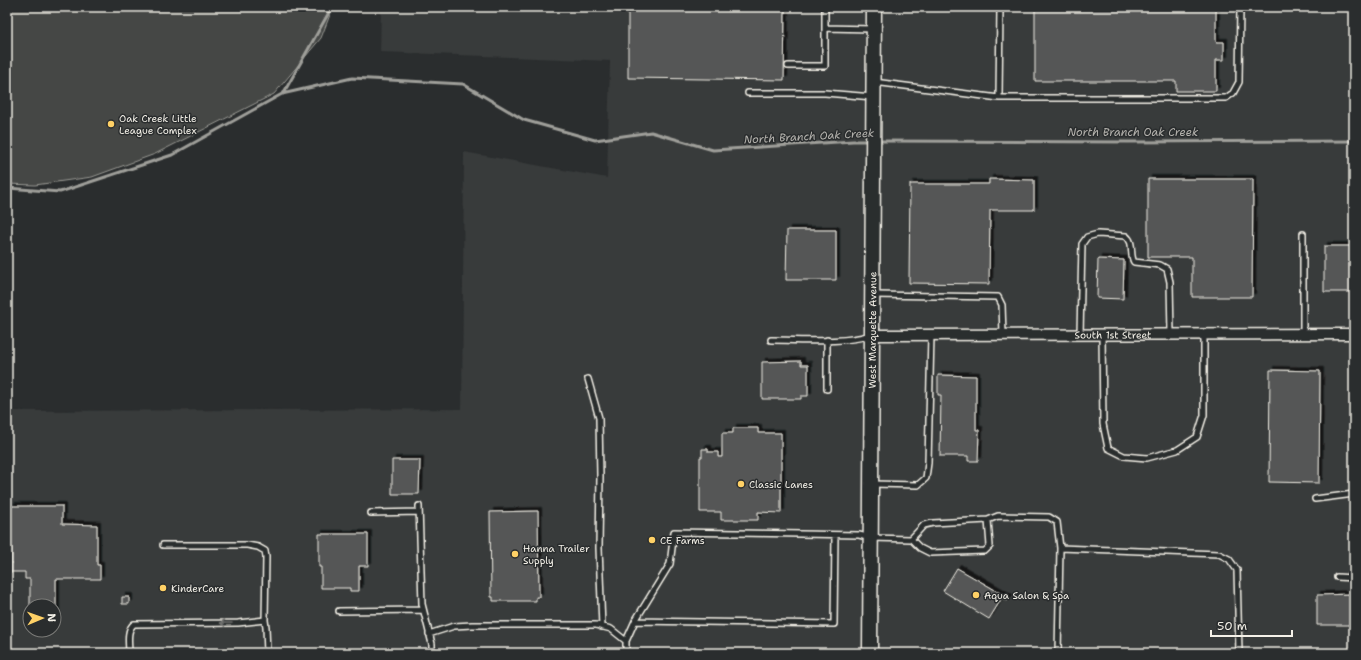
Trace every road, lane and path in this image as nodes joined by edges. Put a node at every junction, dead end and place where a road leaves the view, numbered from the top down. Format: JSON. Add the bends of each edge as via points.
{"nodes":[{"id":1,"x":825,"y":7,"type":"edge"},
{"id":2,"x":874,"y":7,"type":"edge"},
{"id":3,"x":1000,"y":7,"type":"edge"},
{"id":4,"x":1240,"y":7,"type":"edge"},
{"id":5,"x":825,"y":28,"type":"junction"},
{"id":6,"x":874,"y":29,"type":"junction"},
{"id":7,"x":788,"y":66,"type":"dead end"},
{"id":8,"x":874,"y":82,"type":"junction"},
{"id":9,"x":748,"y":93,"type":"dead end"},
{"id":10,"x":874,"y":97,"type":"junction"},
{"id":11,"x":999,"y":98,"type":"junction"},
{"id":12,"x":1303,"y":234,"type":"dead end"},
{"id":13,"x":873,"y":295,"type":"junction"},
{"id":14,"x":931,"y":334,"type":"junction"},
{"id":15,"x":1003,"y":334,"type":"junction"},
{"id":16,"x":1080,"y":334,"type":"junction"},
{"id":17,"x":1102,"y":334,"type":"junction"},
{"id":18,"x":1171,"y":334,"type":"junction"},
{"id":19,"x":1204,"y":334,"type":"junction"},
{"id":20,"x":1303,"y":334,"type":"junction"},
{"id":21,"x":1354,"y":334,"type":"edge"},
{"id":22,"x":872,"y":335,"type":"junction"},
{"id":23,"x":771,"y":340,"type":"dead end"},
{"id":24,"x":827,"y":340,"type":"junction"},
{"id":25,"x":588,"y":379,"type":"dead end"},
{"id":26,"x":827,"y":389,"type":"dead end"},
{"id":27,"x":871,"y":484,"type":"junction"},
{"id":28,"x":1354,"y":494,"type":"edge"},
{"id":29,"x":1315,"y":499,"type":"dead end"},
{"id":30,"x":371,"y":513,"type":"dead end"},
{"id":31,"x":988,"y":520,"type":"junction"},
{"id":32,"x":835,"y":535,"type":"junction"},
{"id":33,"x":871,"y":538,"type":"junction"},
{"id":34,"x":911,"y":539,"type":"junction"},
{"id":35,"x":163,"y":545,"type":"dead end"},
{"id":36,"x":1060,"y":548,"type":"junction"},
{"id":37,"x":1337,"y":577,"type":"dead end"},
{"id":38,"x":1354,"y":578,"type":"edge"},
{"id":39,"x":423,"y":610,"type":"junction"},
{"id":40,"x":339,"y":611,"type":"dead end"},
{"id":41,"x":264,"y":620,"type":"junction"},
{"id":42,"x":635,"y":621,"type":"junction"},
{"id":43,"x":602,"y":627,"type":"junction"},
{"id":44,"x":429,"y":634,"type":"junction"},
{"id":45,"x":626,"y":641,"type":"junction"},
{"id":46,"x":129,"y":653,"type":"edge"},
{"id":47,"x":267,"y":653,"type":"edge"},
{"id":48,"x":432,"y":653,"type":"edge"},
{"id":49,"x":626,"y":653,"type":"edge"},
{"id":50,"x":870,"y":653,"type":"edge"},
{"id":51,"x":1058,"y":653,"type":"edge"},
{"id":52,"x":1239,"y":653,"type":"edge"}],
"edges":[{"from":1,"to":5,"type":"lane"},
{"from":2,"to":6,"type":"street","name":"West Marquette Avenue"},
{"from":3,"to":11,"type":"lane"},
{"from":4,"to":11,"type":"lane","via":[[1239,82],[1233,93],[1226,98]]},
{"from":5,"to":6,"type":"lane"},
{"from":5,"to":7,"type":"lane","via":[[825,66]]},
{"from":6,"to":8,"type":"street","name":"West Marquette Avenue"},
{"from":8,"to":10,"type":"street","name":"West Marquette Avenue"},
{"from":8,"to":11,"type":"lane"},
{"from":9,"to":10,"type":"lane","via":[[825,93]]},
{"from":10,"to":13,"type":"street","name":"West Marquette Avenue"},
{"from":12,"to":20,"type":"lane"},
{"from":13,"to":15,"type":"lane","via":[[998,297],[1002,305]]},
{"from":13,"to":22,"type":"street","name":"West Marquette Avenue"},
{"from":14,"to":15,"type":"street","name":"South 1st Street"},
{"from":14,"to":22,"type":"street","name":"South 1st Street"},
{"from":14,"to":27,"type":"lane","via":[[926,478],[918,485]]},
{"from":15,"to":16,"type":"street","name":"South 1st Street"},
{"from":16,"to":17,"type":"street","name":"South 1st Street"},
{"from":16,"to":18,"type":"lane","via":[[1082,244],[1087,237],[1098,234],[1126,236],[1131,242],[1134,262],[1160,265],[1167,269],[1170,277]]},
{"from":17,"to":18,"type":"street","name":"South 1st Street"},
{"from":17,"to":19,"type":"lane","via":[[1103,424],[1108,448],[1124,456],[1147,458],[1178,450],[1197,437],[1204,415]]},
{"from":18,"to":19,"type":"street","name":"South 1st Street"},
{"from":19,"to":20,"type":"street","name":"South 1st Street"},
{"from":20,"to":21,"type":"street","name":"South 1st Street"},
{"from":22,"to":24,"type":"lane","via":[[860,339]]},
{"from":22,"to":27,"type":"street","name":"West Marquette Avenue"},
{"from":23,"to":24,"type":"lane"},
{"from":24,"to":26,"type":"lane"},
{"from":25,"to":43,"type":"lane","via":[[599,418]]},
{"from":27,"to":33,"type":"street","name":"West Marquette Avenue"},
{"from":28,"to":29,"type":"lane"},
{"from":30,"to":39,"type":"lane","via":[[419,509]]},
{"from":31,"to":34,"type":"lane","via":[[924,525]]},
{"from":31,"to":34,"type":"lane","via":[[990,546],[985,551],[930,552],[920,548]]},
{"from":31,"to":36,"type":"lane","via":[[998,516],[1048,517],[1057,522]]},
{"from":32,"to":33,"type":"lane"},
{"from":32,"to":42,"type":"lane","via":[[674,532],[670,564]]},
{"from":32,"to":42,"type":"lane","via":[[834,624]]},
{"from":33,"to":34,"type":"lane"},
{"from":33,"to":50,"type":"street","name":"West Marquette Avenue"},
{"from":35,"to":41,"type":"lane","via":[[247,545],[265,551]]},
{"from":36,"to":51,"type":"lane"},
{"from":36,"to":52,"type":"lane","via":[[1219,554],[1229,559],[1237,570]]},
{"from":37,"to":38,"type":"lane"},
{"from":39,"to":40,"type":"lane"},
{"from":39,"to":44,"type":"lane"},
{"from":41,"to":46,"type":"lane","one_way":true,"via":[[134,624],[129,631]]},
{"from":41,"to":47,"type":"lane"},
{"from":42,"to":45,"type":"lane"},
{"from":43,"to":44,"type":"lane","via":[[472,625],[454,626]]},
{"from":43,"to":45,"type":"lane","via":[[611,629]]},
{"from":44,"to":48,"type":"lane"},
{"from":45,"to":49,"type":"lane"}]}
